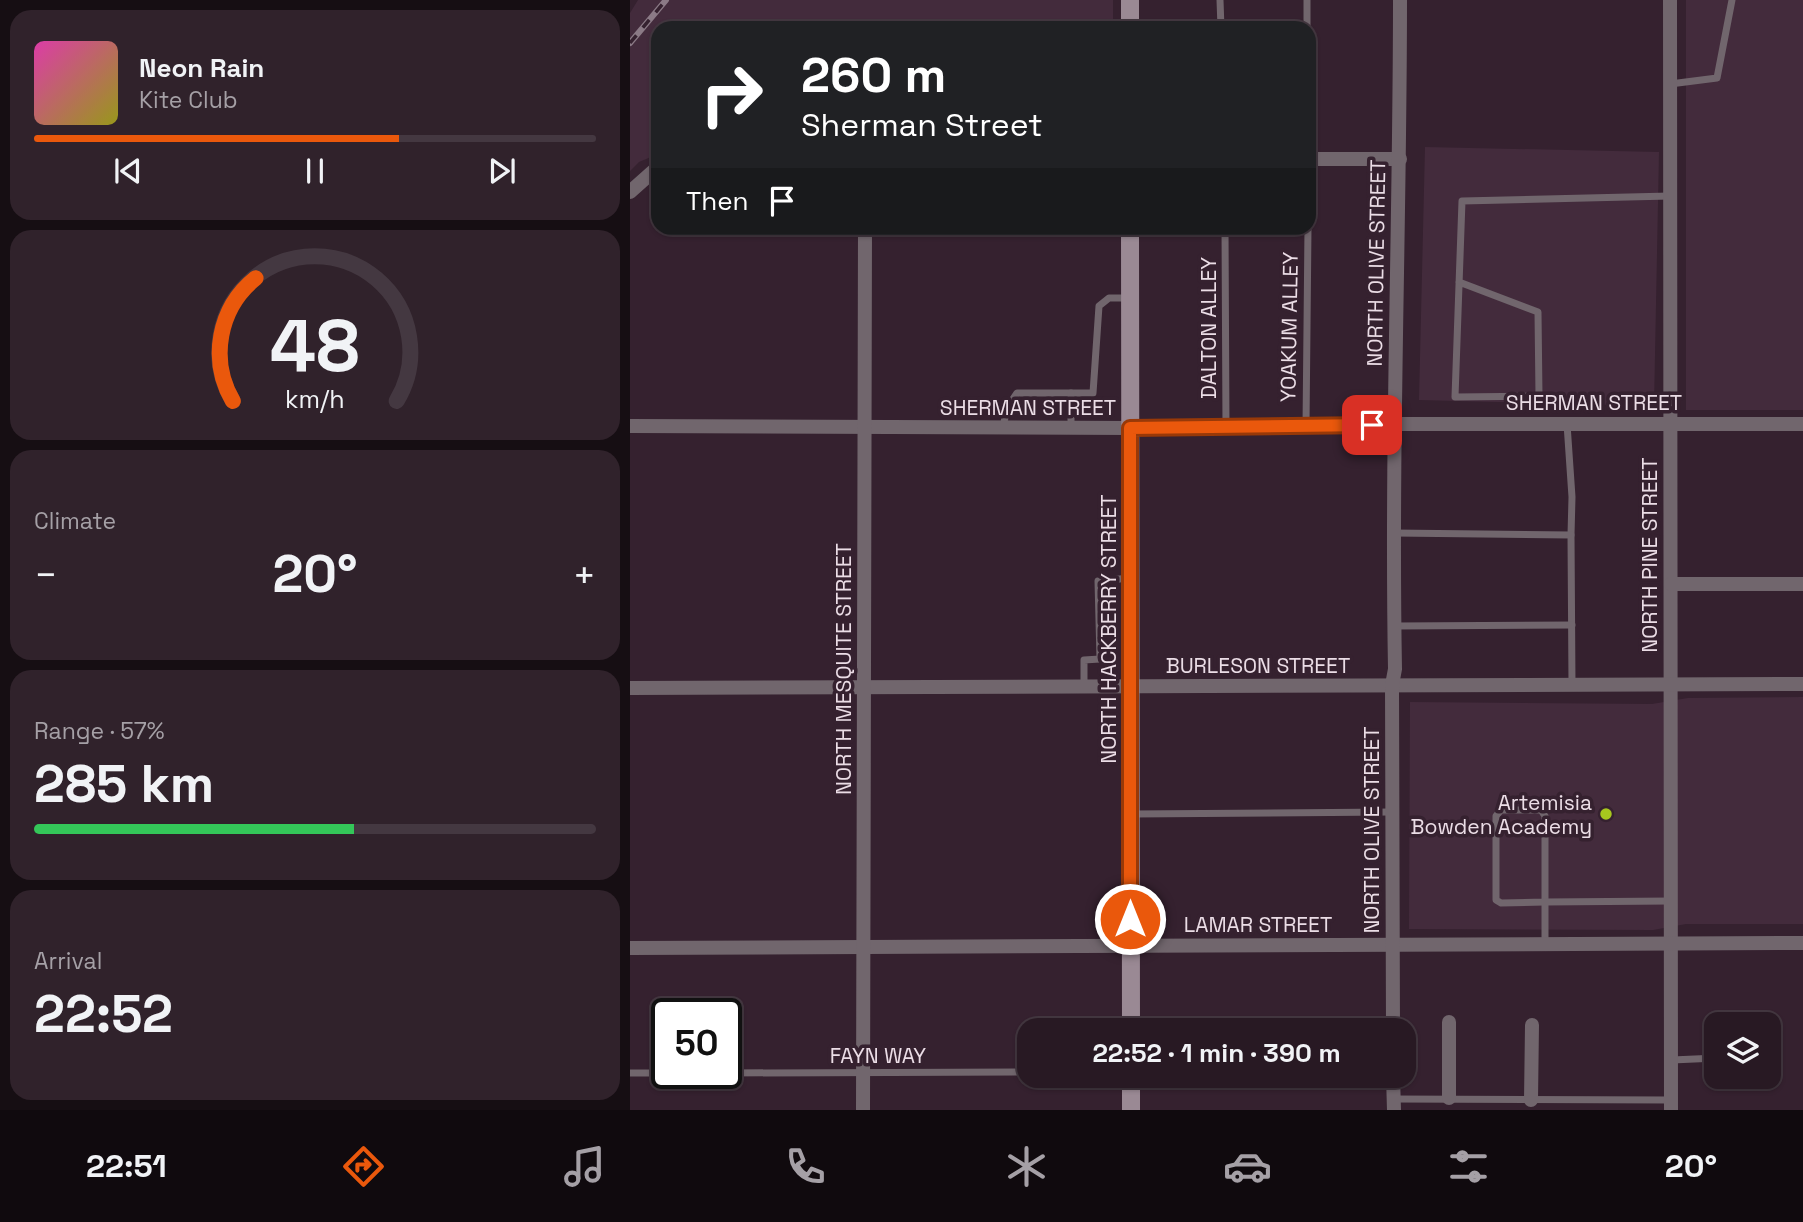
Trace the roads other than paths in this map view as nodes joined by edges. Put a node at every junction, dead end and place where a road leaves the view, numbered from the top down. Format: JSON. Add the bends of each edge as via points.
{"nodes":[{"id":1,"x":1130,"y":0,"type":"edge"},
{"id":2,"x":1220,"y":0,"type":"edge"},
{"id":3,"x":1307,"y":0,"type":"edge"},
{"id":4,"x":1400,"y":0,"type":"edge"},
{"id":5,"x":1670,"y":0,"type":"edge"},
{"id":6,"x":1732,"y":0,"type":"edge"},
{"id":7,"x":1130,"y":21,"type":"edge"},
{"id":8,"x":1221,"y":21,"type":"edge"},
{"id":9,"x":1307,"y":21,"type":"edge"},
{"id":10,"x":1670,"y":83,"type":"junction"},
{"id":11,"x":1316,"y":159,"type":"edge"},
{"id":12,"x":1400,"y":159,"type":"junction"},
{"id":13,"x":651,"y":173,"type":"edge"},
{"id":14,"x":630,"y":192,"type":"edge"},
{"id":15,"x":1670,"y":196,"type":"junction"},
{"id":16,"x":865,"y":235,"type":"edge"},
{"id":17,"x":1130,"y":235,"type":"edge"},
{"id":18,"x":1226,"y":235,"type":"edge"},
{"id":19,"x":1308,"y":235,"type":"edge"},
{"id":20,"x":1459,"y":282,"type":"junction"},
{"id":21,"x":1130,"y":298,"type":"junction"},
{"id":22,"x":1072,"y":393,"type":"junction"},
{"id":23,"x":1670,"y":423,"type":"junction"},
{"id":24,"x":1394,"y":424,"type":"junction"},
{"id":25,"x":1567,"y":424,"type":"junction"},
{"id":26,"x":1803,"y":424,"type":"edge"},
{"id":27,"x":630,"y":426,"type":"edge"},
{"id":28,"x":865,"y":427,"type":"junction"},
{"id":29,"x":1003,"y":427,"type":"junction"},
{"id":30,"x":1306,"y":427,"type":"junction"},
{"id":31,"x":1071,"y":428,"type":"junction"},
{"id":32,"x":1130,"y":428,"type":"junction"},
{"id":33,"x":1226,"y":428,"type":"junction"},
{"id":34,"x":1394,"y":533,"type":"junction"},
{"id":35,"x":1571,"y":535,"type":"junction"},
{"id":36,"x":1130,"y":578,"type":"junction"},
{"id":37,"x":1671,"y":584,"type":"junction"},
{"id":38,"x":1803,"y":584,"type":"edge"},
{"id":39,"x":1572,"y":625,"type":"junction"},
{"id":40,"x":1394,"y":626,"type":"junction"},
{"id":41,"x":1803,"y":684,"type":"edge"},
{"id":42,"x":1392,"y":685,"type":"junction"},
{"id":43,"x":1572,"y":685,"type":"junction"},
{"id":44,"x":1671,"y":685,"type":"junction"},
{"id":45,"x":1130,"y":686,"type":"junction"},
{"id":46,"x":865,"y":687,"type":"junction"},
{"id":47,"x":1084,"y":687,"type":"junction"},
{"id":48,"x":630,"y":688,"type":"edge"},
{"id":49,"x":1391,"y":812,"type":"junction"},
{"id":50,"x":1130,"y":814,"type":"junction"},
{"id":51,"x":1671,"y":901,"type":"junction"},
{"id":52,"x":1545,"y":902,"type":"junction"},
{"id":53,"x":1672,"y":943,"type":"junction"},
{"id":54,"x":1803,"y":943,"type":"edge"},
{"id":55,"x":1392,"y":944,"type":"junction"},
{"id":56,"x":1545,"y":944,"type":"junction"},
{"id":57,"x":1130,"y":945,"type":"junction"},
{"id":58,"x":630,"y":948,"type":"edge"},
{"id":59,"x":863,"y":948,"type":"junction"},
{"id":60,"x":1130,"y":1018,"type":"edge"},
{"id":61,"x":1393,"y":1018,"type":"edge"},
{"id":62,"x":1449,"y":1022,"type":"dead end"},
{"id":63,"x":1532,"y":1025,"type":"dead end"},
{"id":64,"x":1704,"y":1059,"type":"edge"},
{"id":65,"x":1672,"y":1060,"type":"junction"},
{"id":66,"x":862,"y":1072,"type":"junction"},
{"id":67,"x":1017,"y":1072,"type":"edge"},
{"id":68,"x":630,"y":1073,"type":"edge"},
{"id":69,"x":651,"y":1073,"type":"edge"},
{"id":70,"x":742,"y":1073,"type":"edge"},
{"id":71,"x":1130,"y":1088,"type":"edge"},
{"id":72,"x":1449,"y":1098,"type":"junction"},
{"id":73,"x":1531,"y":1100,"type":"junction"},
{"id":74,"x":1394,"y":1104,"type":"edge"},
{"id":75,"x":1671,"y":1105,"type":"edge"},
{"id":76,"x":863,"y":1110,"type":"edge"},
{"id":77,"x":1130,"y":1110,"type":"edge"}],
"edges":[{"from":1,"to":7,"type":"main road"},
{"from":2,"to":8,"type":"lane"},
{"from":3,"to":9,"type":"lane"},
{"from":4,"to":12,"type":"street","name":"NORTH OLIVE STREET"},
{"from":5,"to":10,"type":"street","name":"NORTH PINE STREET"},
{"from":6,"to":10,"type":"lane","via":[[1717,78]]},
{"from":10,"to":15,"type":"street","name":"NORTH PINE STREET"},
{"from":11,"to":12,"type":"street"},
{"from":12,"to":24,"type":"street","name":"NORTH OLIVE STREET"},
{"from":13,"to":14,"type":"street"},
{"from":15,"to":20,"type":"lane","via":[[1462,201]]},
{"from":15,"to":23,"type":"street","name":"NORTH PINE STREET"},
{"from":16,"to":28,"type":"street","name":"NORTH MESQUITE STREET"},
{"from":17,"to":21,"type":"main road","name":"NORTH HACKBERRY STREET"},
{"from":18,"to":33,"type":"lane","name":"DALTON ALLEY"},
{"from":19,"to":30,"type":"lane","name":"YOAKUM ALLEY"},
{"from":20,"to":20,"type":"lane","via":[[1455,397],[1539,396],[1538,312]]},
{"from":21,"to":22,"type":"lane","via":[[1109,298],[1099,306],[1093,393]]},
{"from":21,"to":32,"type":"main road","name":"NORTH HACKBERRY STREET"},
{"from":22,"to":29,"type":"lane","via":[[1017,393],[1007,408]]},
{"from":22,"to":31,"type":"lane"},
{"from":23,"to":25,"type":"street","name":"SHERMAN STREET"},
{"from":23,"to":26,"type":"street","name":"SHERMAN STREET"},
{"from":23,"to":37,"type":"street","name":"NORTH PINE STREET"},
{"from":24,"to":25,"type":"street","name":"SHERMAN STREET"},
{"from":24,"to":30,"type":"street","name":"SHERMAN STREET"},
{"from":24,"to":34,"type":"street","name":"NORTH OLIVE STREET"},
{"from":25,"to":35,"type":"lane"},
{"from":27,"to":28,"type":"street","name":"SHERMAN STREET"},
{"from":28,"to":29,"type":"street","name":"SHERMAN STREET"},
{"from":28,"to":46,"type":"street","name":"NORTH MESQUITE STREET"},
{"from":29,"to":31,"type":"street","name":"SHERMAN STREET"},
{"from":30,"to":33,"type":"street","name":"SHERMAN STREET"},
{"from":31,"to":32,"type":"street","name":"SHERMAN STREET"},
{"from":32,"to":33,"type":"street","name":"SHERMAN STREET"},
{"from":32,"to":36,"type":"main road","name":"NORTH HACKBERRY STREET"},
{"from":34,"to":35,"type":"lane"},
{"from":34,"to":40,"type":"street","name":"NORTH OLIVE STREET"},
{"from":35,"to":39,"type":"lane"},
{"from":36,"to":45,"type":"main road","name":"NORTH HACKBERRY STREET"},
{"from":36,"to":47,"type":"lane","via":[[1098,581],[1100,659],[1084,660]]},
{"from":37,"to":38,"type":"street"},
{"from":37,"to":44,"type":"street","name":"NORTH PINE STREET"},
{"from":39,"to":40,"type":"lane"},
{"from":39,"to":43,"type":"lane"},
{"from":40,"to":42,"type":"street","name":"NORTH OLIVE STREET"},
{"from":41,"to":44,"type":"street","name":"BURLESON STREET"},
{"from":42,"to":43,"type":"street","name":"BURLESON STREET"},
{"from":42,"to":45,"type":"street","name":"BURLESON STREET"},
{"from":42,"to":49,"type":"street","name":"NORTH OLIVE STREET"},
{"from":43,"to":44,"type":"street","name":"BURLESON STREET"},
{"from":44,"to":51,"type":"street","name":"NORTH PINE STREET"},
{"from":45,"to":47,"type":"street","name":"BURLESON STREET"},
{"from":45,"to":50,"type":"main road","name":"NORTH HACKBERRY STREET"},
{"from":46,"to":47,"type":"street","name":"BURLESON STREET"},
{"from":46,"to":48,"type":"street","name":"BURLESON STREET"},
{"from":46,"to":59,"type":"street","name":"NORTH MESQUITE STREET"},
{"from":49,"to":50,"type":"lane"},
{"from":49,"to":55,"type":"street","name":"NORTH OLIVE STREET"},
{"from":50,"to":57,"type":"main road","name":"NORTH HACKBERRY STREET"},
{"from":51,"to":52,"type":"lane"},
{"from":51,"to":53,"type":"street","name":"NORTH PINE STREET"},
{"from":52,"to":52,"type":"lane","via":[[1545,816],[1541,810],[1501,810],[1496,816],[1496,900]]},
{"from":52,"to":56,"type":"lane"},
{"from":53,"to":54,"type":"street","name":"LAMAR STREET"},
{"from":53,"to":56,"type":"street","name":"LAMAR STREET"},
{"from":53,"to":65,"type":"street","name":"NORTH PINE STREET"},
{"from":55,"to":56,"type":"street","name":"LAMAR STREET"},
{"from":55,"to":57,"type":"street","name":"LAMAR STREET"},
{"from":55,"to":61,"type":"street","name":"NORTH OLIVE STREET"},
{"from":57,"to":59,"type":"street","name":"LAMAR STREET"},
{"from":57,"to":60,"type":"main road","name":"NORTH HACKBERRY STREET"},
{"from":58,"to":59,"type":"street","name":"LAMAR STREET"},
{"from":59,"to":66,"type":"street","name":"NORTH MESQUITE STREET"},
{"from":62,"to":72,"type":"street"},
{"from":63,"to":73,"type":"street"},
{"from":64,"to":65,"type":"lane"},
{"from":65,"to":75,"type":"street","name":"NORTH PINE STREET"},
{"from":66,"to":67,"type":"lane","name":"FAYN WAY"},
{"from":66,"to":70,"type":"lane","name":"FAYN WAY"},
{"from":66,"to":76,"type":"street","name":"NORTH MESQUITE STREET"},
{"from":68,"to":69,"type":"lane"},
{"from":71,"to":77,"type":"main road"},
{"from":72,"to":73,"type":"lane"},
{"from":72,"to":74,"type":"lane"},
{"from":73,"to":75,"type":"lane"}]}
